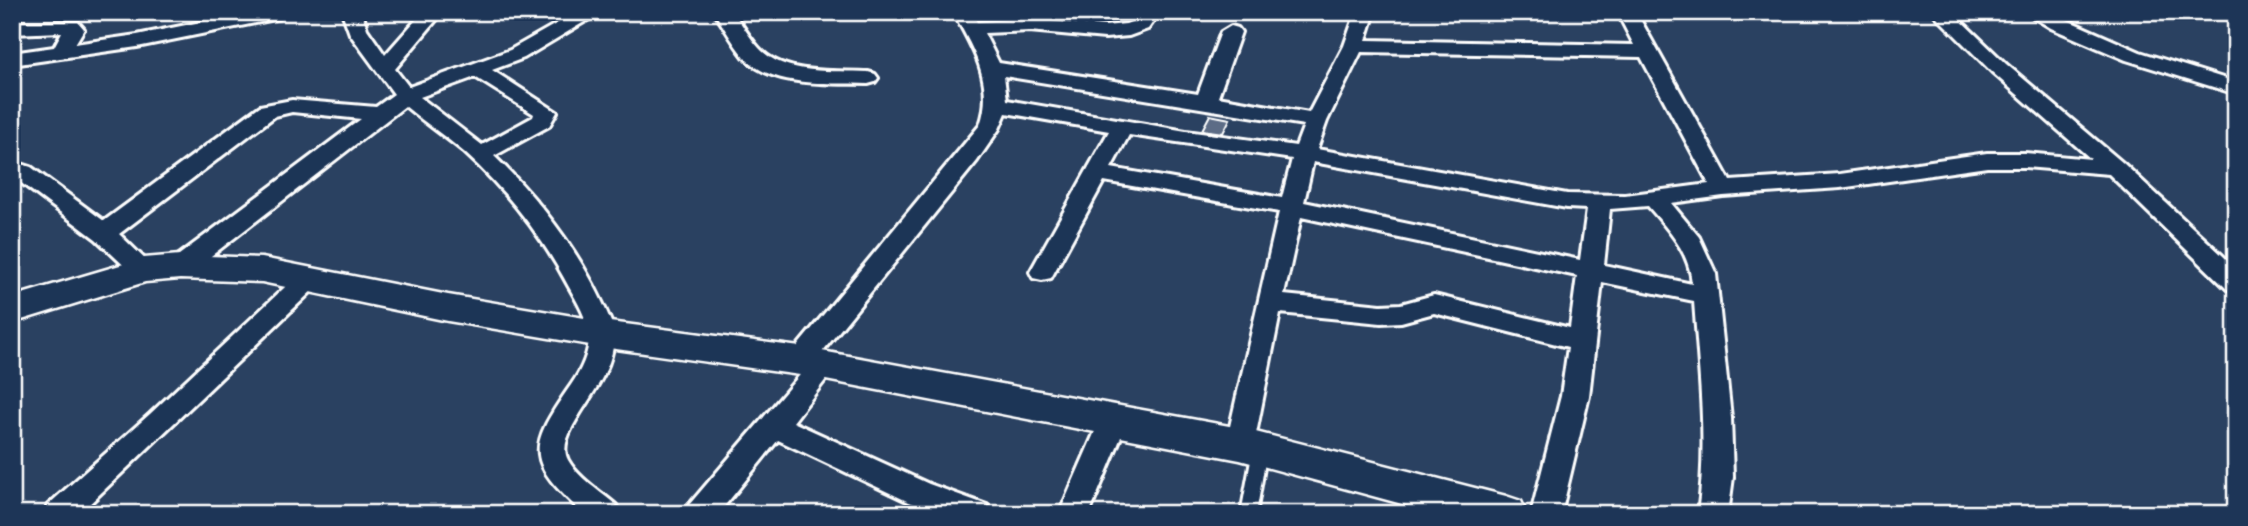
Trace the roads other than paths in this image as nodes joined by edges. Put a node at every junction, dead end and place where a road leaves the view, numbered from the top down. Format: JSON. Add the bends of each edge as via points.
{"nodes":[{"id":1,"x":280,"y":12,"type":"edge"},
{"id":2,"x":352,"y":12,"type":"edge"},
{"id":3,"x":433,"y":12,"type":"edge"},
{"id":4,"x":592,"y":12,"type":"edge"},
{"id":5,"x":723,"y":12,"type":"edge"},
{"id":6,"x":1151,"y":12,"type":"edge"},
{"id":7,"x":1366,"y":12,"type":"edge"},
{"id":8,"x":1626,"y":12,"type":"edge"},
{"id":9,"x":1941,"y":12,"type":"edge"},
{"id":10,"x":2034,"y":12,"type":"edge"},
{"id":11,"x":967,"y":20,"type":"edge"},
{"id":12,"x":12,"y":28,"type":"edge"},
{"id":13,"x":1231,"y":32,"type":"dead end"},
{"id":14,"x":1354,"y":46,"type":"junction"},
{"id":15,"x":1647,"y":51,"type":"junction"},
{"id":16,"x":60,"y":53,"type":"junction"},
{"id":17,"x":12,"y":59,"type":"edge"},
{"id":18,"x":384,"y":68,"type":"junction"},
{"id":19,"x":991,"y":68,"type":"junction"},
{"id":20,"x":478,"y":70,"type":"junction"},
{"id":21,"x":868,"y":78,"type":"dead end"},
{"id":22,"x":2236,"y":88,"type":"edge"},
{"id":23,"x":406,"y":95,"type":"junction"},
{"id":24,"x":1206,"y":101,"type":"junction"},
{"id":25,"x":998,"y":105,"type":"junction"},
{"id":26,"x":381,"y":114,"type":"junction"},
{"id":27,"x":1316,"y":121,"type":"junction"},
{"id":28,"x":1122,"y":128,"type":"junction"},
{"id":29,"x":1304,"y":154,"type":"junction"},
{"id":30,"x":480,"y":155,"type":"junction"},
{"id":31,"x":2115,"y":167,"type":"junction"},
{"id":32,"x":12,"y":168,"type":"edge"},
{"id":33,"x":1098,"y":173,"type":"junction"},
{"id":34,"x":1723,"y":189,"type":"junction"},
{"id":35,"x":1654,"y":199,"type":"junction"},
{"id":36,"x":1600,"y":204,"type":"junction"},
{"id":37,"x":1291,"y":207,"type":"junction"},
{"id":38,"x":104,"y":233,"type":"junction"},
{"id":39,"x":162,"y":268,"type":"junction"},
{"id":40,"x":1593,"y":270,"type":"junction"},
{"id":41,"x":1042,"y":272,"type":"dead end"},
{"id":42,"x":309,"y":279,"type":"junction"},
{"id":43,"x":2236,"y":283,"type":"edge"},
{"id":44,"x":1705,"y":295,"type":"junction"},
{"id":45,"x":1269,"y":303,"type":"junction"},
{"id":46,"x":12,"y":310,"type":"edge"},
{"id":47,"x":602,"y":334,"type":"junction"},
{"id":48,"x":1583,"y":341,"type":"junction"},
{"id":49,"x":812,"y":363,"type":"junction"},
{"id":50,"x":1114,"y":420,"type":"junction"},
{"id":51,"x":774,"y":425,"type":"junction"},
{"id":52,"x":1250,"y":447,"type":"junction"},
{"id":53,"x":59,"y":514,"type":"edge"},
{"id":54,"x":606,"y":514,"type":"edge"},
{"id":55,"x":700,"y":514,"type":"edge"},
{"id":56,"x":976,"y":514,"type":"edge"},
{"id":57,"x":1074,"y":514,"type":"edge"},
{"id":58,"x":1248,"y":514,"type":"edge"},
{"id":59,"x":1506,"y":514,"type":"edge"},
{"id":60,"x":1546,"y":514,"type":"edge"},
{"id":61,"x":1713,"y":514,"type":"edge"}],
"edges":[{"from":1,"to":16,"type":"street"},
{"from":2,"to":18,"type":"street","via":[[360,37]]},
{"from":3,"to":18,"type":"street"},
{"from":4,"to":20,"type":"street"},
{"from":5,"to":21,"type":"street","via":[[764,63],[808,74]]},
{"from":6,"to":11,"type":"street","via":[[1141,25],[1105,32]]},
{"from":7,"to":14,"type":"street"},
{"from":8,"to":15,"type":"street"},
{"from":9,"to":31,"type":"street"},
{"from":10,"to":22,"type":"street","via":[[2108,47]]},
{"from":11,"to":19,"type":"street"},
{"from":12,"to":16,"type":"street","via":[[71,26],[74,29]]},
{"from":13,"to":24,"type":"street"},
{"from":14,"to":15,"type":"street"},
{"from":14,"to":27,"type":"street"},
{"from":15,"to":34,"type":"street"},
{"from":16,"to":17,"type":"street"},
{"from":18,"to":23,"type":"street"},
{"from":19,"to":24,"type":"street"},
{"from":19,"to":25,"type":"street"},
{"from":20,"to":23,"type":"street"},
{"from":20,"to":30,"type":"street","via":[[546,112],[541,121]]},
{"from":23,"to":26,"type":"street"},
{"from":23,"to":30,"type":"street"},
{"from":24,"to":27,"type":"street"},
{"from":25,"to":28,"type":"street"},
{"from":25,"to":49,"type":"street","via":[[991,125],[969,156]]},
{"from":26,"to":38,"type":"street","via":[[292,106],[268,111]]},
{"from":26,"to":39,"type":"street"},
{"from":27,"to":29,"type":"street"},
{"from":28,"to":29,"type":"street"},
{"from":28,"to":33,"type":"street"},
{"from":29,"to":36,"type":"street"},
{"from":29,"to":37,"type":"street"},
{"from":30,"to":47,"type":"street","via":[[554,242]]},
{"from":31,"to":34,"type":"street","via":[[1987,159],[1840,181]]},
{"from":31,"to":43,"type":"street"},
{"from":32,"to":38,"type":"street"},
{"from":33,"to":37,"type":"street"},
{"from":33,"to":41,"type":"street"},
{"from":34,"to":35,"type":"street"},
{"from":35,"to":36,"type":"street"},
{"from":35,"to":44,"type":"street","via":[[1699,254]]},
{"from":36,"to":40,"type":"street"},
{"from":37,"to":40,"type":"street"},
{"from":37,"to":45,"type":"street"},
{"from":38,"to":39,"type":"street"},
{"from":39,"to":42,"type":"main road","via":[[262,270]]},
{"from":39,"to":46,"type":"main road"},
{"from":40,"to":44,"type":"street"},
{"from":40,"to":48,"type":"street"},
{"from":42,"to":47,"type":"main road"},
{"from":42,"to":53,"type":"street"},
{"from":44,"to":61,"type":"street","via":[[1717,418]]},
{"from":45,"to":48,"type":"street","via":[[1381,314],[1434,304]]},
{"from":45,"to":52,"type":"street"},
{"from":47,"to":49,"type":"main road"},
{"from":47,"to":54,"type":"street","via":[[593,376],[560,420],[552,440],[553,460]]},
{"from":48,"to":60,"type":"street","via":[[1575,396]]},
{"from":49,"to":50,"type":"main road"},
{"from":49,"to":51,"type":"street"},
{"from":50,"to":52,"type":"main road"},
{"from":50,"to":57,"type":"street"},
{"from":51,"to":55,"type":"street"},
{"from":51,"to":56,"type":"street","via":[[919,493]]},
{"from":52,"to":58,"type":"lane"},
{"from":52,"to":59,"type":"main road"}]}
